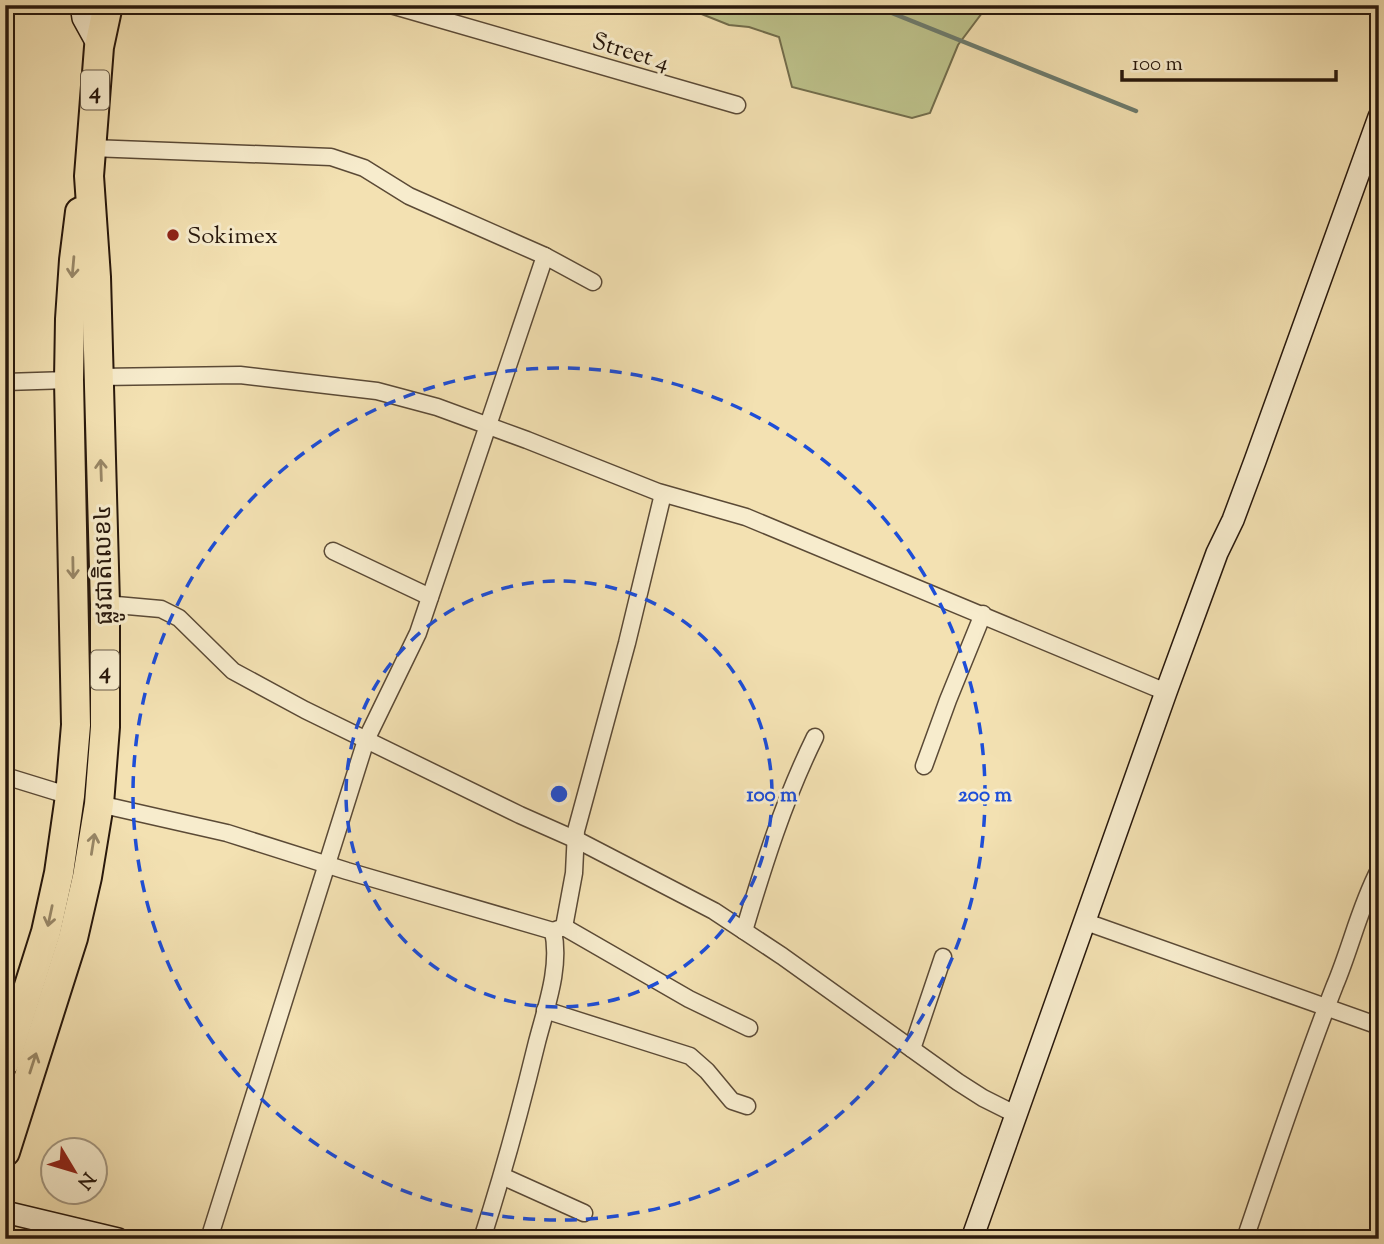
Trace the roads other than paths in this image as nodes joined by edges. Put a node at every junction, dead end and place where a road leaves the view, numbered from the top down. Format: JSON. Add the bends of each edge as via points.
{"nodes":[{"id":1,"x":81,"y":5,"type":"edge"},
{"id":2,"x":108,"y":5,"type":"edge"},
{"id":3,"x":391,"y":5,"type":"edge"},
{"id":4,"x":99,"y":47,"type":"junction"},
{"id":5,"x":737,"y":105,"type":"dead end"},
{"id":6,"x":1379,"y":117,"type":"edge"},
{"id":7,"x":90,"y":162,"type":"junction"},
{"id":8,"x":545,"y":256,"type":"junction"},
{"id":9,"x":593,"y":282,"type":"dead end"},
{"id":10,"x":99,"y":377,"type":"junction"},
{"id":11,"x":69,"y":380,"type":"junction"},
{"id":12,"x":5,"y":382,"type":"edge"},
{"id":13,"x":489,"y":425,"type":"junction"},
{"id":14,"x":663,"y":494,"type":"junction"},
{"id":15,"x":333,"y":551,"type":"dead end"},
{"id":16,"x":430,"y":597,"type":"junction"},
{"id":17,"x":105,"y":604,"type":"junction"},
{"id":18,"x":984,"y":614,"type":"junction"},
{"id":19,"x":1166,"y":692,"type":"junction"},
{"id":20,"x":816,"y":737,"type":"dead end"},
{"id":21,"x":366,"y":740,"type":"junction"},
{"id":22,"x":924,"y":766,"type":"dead end"},
{"id":23,"x":5,"y":776,"type":"edge"},
{"id":24,"x":70,"y":796,"type":"junction"},
{"id":25,"x":99,"y":804,"type":"junction"},
{"id":26,"x":576,"y":840,"type":"junction"},
{"id":27,"x":326,"y":864,"type":"junction"},
{"id":28,"x":1379,"y":870,"type":"edge"},
{"id":29,"x":1086,"y":922,"type":"junction"},
{"id":30,"x":559,"y":929,"type":"junction"},
{"id":31,"x":744,"y":931,"type":"junction"},
{"id":32,"x":943,"y":957,"type":"dead end"},
{"id":33,"x":1326,"y":1006,"type":"junction"},
{"id":34,"x":545,"y":1010,"type":"junction"},
{"id":35,"x":1379,"y":1026,"type":"edge"},
{"id":36,"x":749,"y":1028,"type":"dead end"},
{"id":37,"x":912,"y":1049,"type":"junction"},
{"id":38,"x":5,"y":1062,"type":"edge"},
{"id":39,"x":747,"y":1106,"type":"dead end"},
{"id":40,"x":1015,"y":1114,"type":"junction"},
{"id":41,"x":5,"y":1152,"type":"edge"},
{"id":42,"x":502,"y":1176,"type":"junction"},
{"id":43,"x":5,"y":1212,"type":"edge"},
{"id":44,"x":584,"y":1213,"type":"dead end"},
{"id":45,"x":118,"y":1239,"type":"edge"},
{"id":46,"x":209,"y":1239,"type":"edge"},
{"id":47,"x":482,"y":1239,"type":"edge"},
{"id":48,"x":972,"y":1239,"type":"edge"},
{"id":49,"x":1245,"y":1239,"type":"edge"}],
"edges":[{"from":1,"to":4,"type":"street"},
{"from":2,"to":4,"type":"highway","name":"ផ្លូវជាតិលេខ៤","number":"4"},
{"from":3,"to":5,"type":"street","name":"S̄treet 4"},
{"from":4,"to":7,"type":"highway","name":"ផ្លូវជាតិលេខ៤","number":"4"},
{"from":6,"to":19,"type":"street"},
{"from":7,"to":8,"type":"street","via":[[288,154],[331,157],[364,168],[409,195]]},
{"from":7,"to":10,"type":"highway","name":"ផ្លូវជាតិលេខ៤","number":"4"},
{"from":7,"to":11,"type":"highway","name":"ផ្លូវជាតិលេខ៤","number":"4","one_way":true,"via":[[74,260]]},
{"from":8,"to":9,"type":"street"},
{"from":8,"to":13,"type":"street"},
{"from":10,"to":13,"type":"street","via":[[240,375],[366,390]]},
{"from":17,"to":10,"type":"highway","name":"ផ្លូវជាតិលេខ៤","number":"4","one_way":true},
{"from":11,"to":12,"type":"street"},
{"from":11,"to":24,"type":"highway","name":"ផ្លូវជាតិលេខ៤","number":"4","one_way":true,"via":[[76,724]]},
{"from":13,"to":14,"type":"street"},
{"from":13,"to":16,"type":"street"},
{"from":14,"to":18,"type":"street","via":[[746,517]]},
{"from":14,"to":26,"type":"street"},
{"from":15,"to":16,"type":"street"},
{"from":16,"to":21,"type":"street","via":[[418,633]]},
{"from":17,"to":21,"type":"street","via":[[161,609],[179,618],[233,671]]},
{"from":17,"to":25,"type":"highway","name":"ផ្លូវជាតិលេខ៤","number":"4","via":[[105,727]]},
{"from":18,"to":19,"type":"street"},
{"from":18,"to":22,"type":"street"},
{"from":19,"to":29,"type":"street"},
{"from":20,"to":31,"type":"street","via":[[775,829]]},
{"from":21,"to":26,"type":"street"},
{"from":21,"to":27,"type":"street"},
{"from":23,"to":24,"type":"street"},
{"from":24,"to":38,"type":"highway","name":"ផ្លូវជាតិលេខ៤","number":"4","one_way":true,"via":[[46,932]]},
{"from":25,"to":27,"type":"street","via":[[227,833]]},
{"from":41,"to":25,"type":"highway","name":"ផ្លូវជាតិលេខ៤","number":"4","one_way":true,"via":[[73,938]]},
{"from":26,"to":30,"type":"street","via":[[574,873]]},
{"from":26,"to":31,"type":"street"},
{"from":27,"to":30,"type":"street"},
{"from":27,"to":46,"type":"street"},
{"from":28,"to":33,"type":"street"},
{"from":29,"to":33,"type":"street"},
{"from":29,"to":40,"type":"street"},
{"from":30,"to":34,"type":"street"},
{"from":30,"to":36,"type":"street"},
{"from":31,"to":37,"type":"street"},
{"from":32,"to":37,"type":"street"},
{"from":33,"to":35,"type":"street"},
{"from":33,"to":49,"type":"street"},
{"from":34,"to":39,"type":"street","via":[[690,1056],[732,1101]]},
{"from":34,"to":42,"type":"street"},
{"from":37,"to":40,"type":"street","via":[[975,1093]]},
{"from":40,"to":48,"type":"street"},
{"from":42,"to":44,"type":"street"},
{"from":42,"to":47,"type":"street"},
{"from":43,"to":45,"type":"street"}]}
